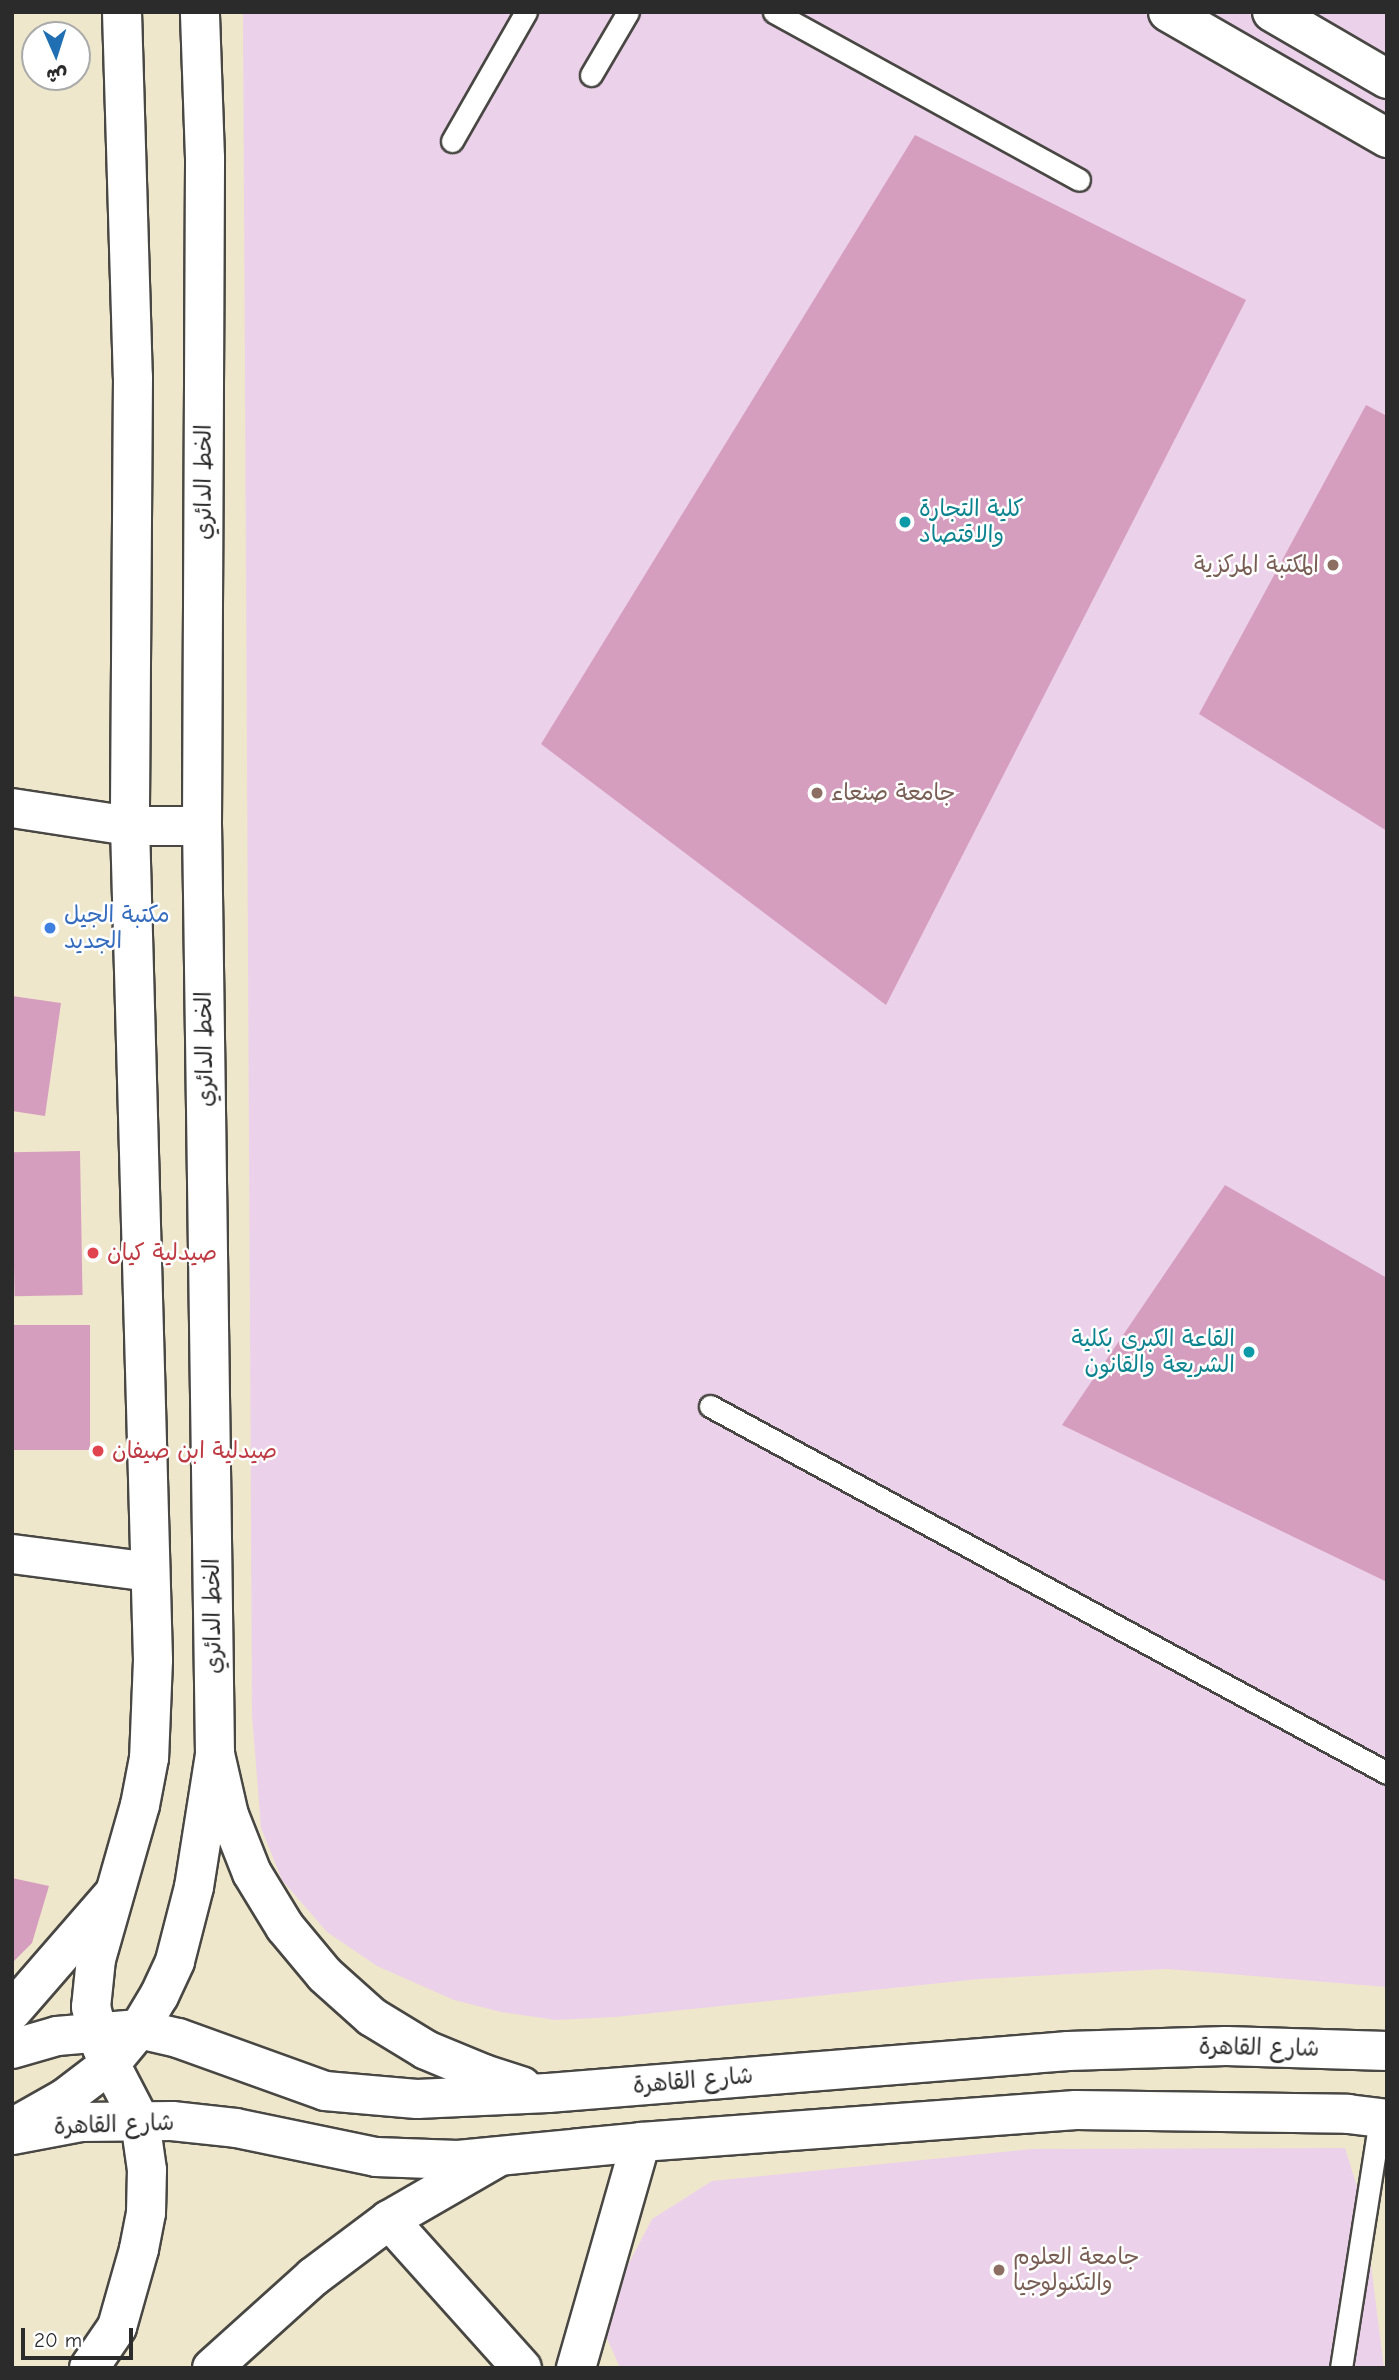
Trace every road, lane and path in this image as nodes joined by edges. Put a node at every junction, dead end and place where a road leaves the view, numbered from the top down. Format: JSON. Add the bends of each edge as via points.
{"nodes":[{"id":1,"x":122,"y":12,"type":"edge"},
{"id":2,"x":200,"y":12,"type":"edge"},
{"id":3,"x":526,"y":12,"type":"edge"},
{"id":4,"x":628,"y":12,"type":"edge"},
{"id":5,"x":774,"y":12,"type":"edge"},
{"id":6,"x":1168,"y":12,"type":"edge"},
{"id":7,"x":1272,"y":12,"type":"edge"},
{"id":8,"x":591,"y":75,"type":"dead end"},
{"id":9,"x":1387,"y":79,"type":"edge"},
{"id":10,"x":1387,"y":138,"type":"edge"},
{"id":11,"x":452,"y":141,"type":"dead end"},
{"id":12,"x":1079,"y":180,"type":"dead end"},
{"id":13,"x":12,"y":808,"type":"edge"},
{"id":14,"x":130,"y":826,"type":"junction"},
{"id":15,"x":202,"y":826,"type":"junction"},
{"id":16,"x":710,"y":1406,"type":"dead end"},
{"id":17,"x":12,"y":1554,"type":"edge"},
{"id":18,"x":150,"y":1573,"type":"junction"},
{"id":19,"x":215,"y":1754,"type":"junction"},
{"id":20,"x":1387,"y":1773,"type":"edge"},
{"id":21,"x":113,"y":1895,"type":"junction"},
{"id":22,"x":12,"y":2011,"type":"edge"},
{"id":23,"x":139,"y":2029,"type":"junction"},
{"id":24,"x":103,"y":2047,"type":"junction"},
{"id":25,"x":12,"y":2049,"type":"edge"},
{"id":26,"x":1387,"y":2051,"type":"edge"},
{"id":27,"x":710,"y":2079,"type":"junction"},
{"id":28,"x":548,"y":2093,"type":"junction"},
{"id":29,"x":1383,"y":2119,"type":"edge"},
{"id":30,"x":140,"y":2121,"type":"junction"},
{"id":31,"x":12,"y":2128,"type":"edge"},
{"id":32,"x":12,"y":2134,"type":"edge"},
{"id":33,"x":719,"y":2136,"type":"junction"},
{"id":34,"x":641,"y":2142,"type":"junction"},
{"id":35,"x":498,"y":2157,"type":"junction"},
{"id":36,"x":389,"y":2220,"type":"junction"},
{"id":37,"x":89,"y":2368,"type":"edge"},
{"id":38,"x":212,"y":2368,"type":"edge"},
{"id":39,"x":522,"y":2368,"type":"edge"},
{"id":40,"x":576,"y":2368,"type":"edge"},
{"id":41,"x":1341,"y":2368,"type":"edge"}],
"edges":[{"from":1,"to":14,"type":"main road","via":[[133,377]]},
{"from":2,"to":15,"type":"main road","name":"الخط الدائري","via":[[205,158]]},
{"from":3,"to":11,"type":"lane"},
{"from":4,"to":8,"type":"lane"},
{"from":5,"to":12,"type":"lane"},
{"from":6,"to":10,"type":"main road"},
{"from":7,"to":9,"type":"main road"},
{"from":13,"to":14,"type":"main road"},
{"from":14,"to":15,"type":"main road"},
{"from":14,"to":18,"type":"main road"},
{"from":15,"to":19,"type":"main road","name":"الخط الدائري"},
{"from":16,"to":20,"type":"lane"},
{"from":17,"to":18,"type":"main road"},
{"from":18,"to":21,"type":"main road","via":[[149,1758]]},
{"from":19,"to":23,"type":"main road","name":"الخط الدائري","via":[[186,1923],[175,1961]]},
{"from":19,"to":28,"type":"main road","via":[[229,1815],[252,1873],[285,1927],[325,1975],[372,2017],[426,2050]]},
{"from":21,"to":22,"type":"main road"},
{"from":21,"to":24,"type":"main road","via":[[91,1983]]},
{"from":23,"to":24,"type":"main road","name":"شارع القاهرة"},
{"from":23,"to":28,"type":"main road","name":"شارع القاهرة","via":[[178,2038],[325,2091],[417,2099]]},
{"from":24,"to":25,"type":"main road","name":"شارع القاهرة","via":[[57,2036]]},
{"from":24,"to":30,"type":"main road"},
{"from":24,"to":31,"type":"main road","via":[[65,2098]]},
{"from":26,"to":27,"type":"main road","name":"شارع القاهرة","via":[[1226,2046],[1068,2051]]},
{"from":27,"to":28,"type":"main road","name":"شارع القاهرة"},
{"from":27,"to":33,"type":"main road"},
{"from":29,"to":33,"type":"main road","name":"شارع القاهرة","via":[[1348,2114],[1076,2110]]},
{"from":29,"to":41,"type":"lane"},
{"from":30,"to":32,"type":"main road","name":"شارع القاهرة","via":[[80,2122]]},
{"from":30,"to":35,"type":"main road","name":"شارع القاهرة","via":[[205,2123],[376,2157]]},
{"from":30,"to":37,"type":"main road","via":[[147,2170],[139,2249],[117,2326]]},
{"from":33,"to":34,"type":"main road","name":"شارع القاهرة"},
{"from":34,"to":35,"type":"main road","name":"شارع القاهرة"},
{"from":34,"to":40,"type":"main road"},
{"from":35,"to":36,"type":"main road"},
{"from":36,"to":38,"type":"main road","via":[[313,2277]]},
{"from":36,"to":39,"type":"main road"}]}
